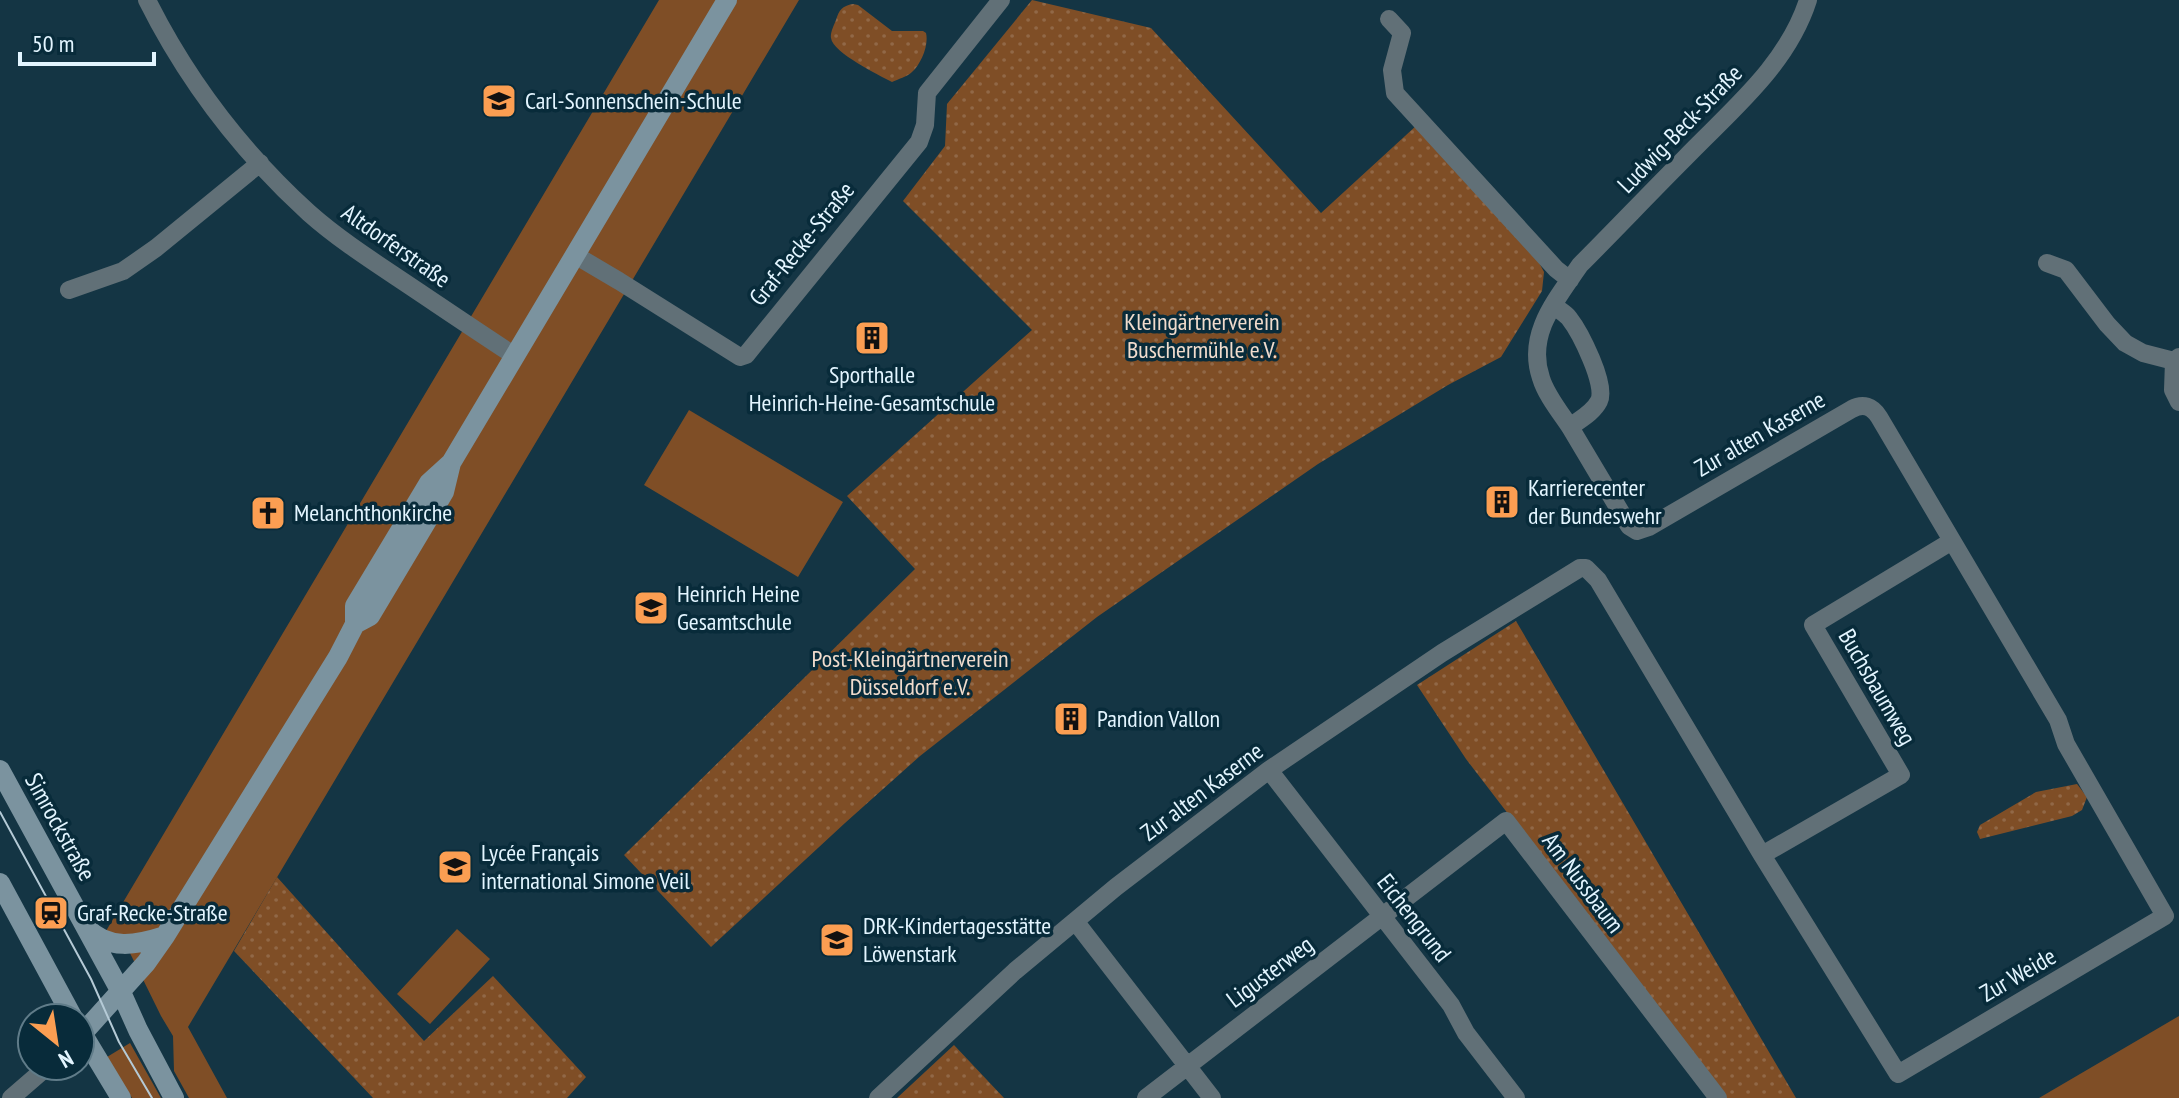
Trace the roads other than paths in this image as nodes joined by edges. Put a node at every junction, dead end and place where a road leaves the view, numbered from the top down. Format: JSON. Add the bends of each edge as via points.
{"nodes":[{"id":1,"x":147,"y":0,"type":"edge"},
{"id":2,"x":727,"y":0,"type":"edge"},
{"id":3,"x":1001,"y":0,"type":"edge"},
{"id":4,"x":1808,"y":0,"type":"edge"},
{"id":5,"x":1389,"y":19,"type":"dead end"},
{"id":6,"x":260,"y":163,"type":"junction"},
{"id":7,"x":575,"y":255,"type":"junction"},
{"id":8,"x":2047,"y":263,"type":"dead end"},
{"id":9,"x":1570,"y":280,"type":"junction"},
{"id":10,"x":69,"y":290,"type":"dead end"},
{"id":11,"x":1554,"y":306,"type":"junction"},
{"id":12,"x":515,"y":356,"type":"junction"},
{"id":13,"x":2176,"y":359,"type":"edge"},
{"id":14,"x":2179,"y":402,"type":"edge"},
{"id":15,"x":1867,"y":406,"type":"joint"},
{"id":16,"x":1570,"y":427,"type":"junction"},
{"id":17,"x":1637,"y":531,"type":"joint"},
{"id":18,"x":1952,"y":541,"type":"junction"},
{"id":19,"x":1586,"y":568,"type":"joint"},
{"id":20,"x":0,"y":770,"type":"edge"},
{"id":21,"x":1269,"y":770,"type":"junction"},
{"id":22,"x":1762,"y":855,"type":"junction"},
{"id":23,"x":0,"y":883,"type":"edge"},
{"id":24,"x":1382,"y":916,"type":"junction"},
{"id":25,"x":1075,"y":921,"type":"junction"},
{"id":26,"x":84,"y":924,"type":"junction"},
{"id":27,"x":165,"y":936,"type":"junction"},
{"id":28,"x":48,"y":969,"type":"junction"},
{"id":29,"x":121,"y":992,"type":"junction"},
{"id":30,"x":65,"y":1002,"type":"edge"},
{"id":31,"x":105,"y":1010,"type":"junction"},
{"id":32,"x":96,"y":1017,"type":"edge"},
{"id":33,"x":96,"y":1058,"type":"edge"},
{"id":34,"x":1187,"y":1065,"type":"junction"},
{"id":35,"x":30,"y":1082,"type":"edge"},
{"id":36,"x":11,"y":1098,"type":"edge"},
{"id":37,"x":121,"y":1098,"type":"edge"},
{"id":38,"x":174,"y":1098,"type":"edge"},
{"id":39,"x":878,"y":1098,"type":"edge"},
{"id":40,"x":1146,"y":1098,"type":"edge"},
{"id":41,"x":1212,"y":1098,"type":"edge"},
{"id":42,"x":1516,"y":1098,"type":"edge"},
{"id":43,"x":1718,"y":1098,"type":"edge"}],
"edges":[{"from":1,"to":6,"type":"street","name":"Altdorferstraße","via":[[209,103]]},
{"from":2,"to":7,"type":"street"},
{"from":3,"to":7,"type":"street","name":"Graf-Recke-Straße","via":[[927,93],[919,142],[746,355],[740,357]]},
{"from":4,"to":9,"type":"street","name":"Ludwig-Beck-Straße","via":[[1779,58]]},
{"from":5,"to":9,"type":"street","via":[[1402,33],[1392,70],[1395,93]]},
{"from":6,"to":10,"type":"street","via":[[123,271]]},
{"from":6,"to":12,"type":"street","name":"Altdorferstraße","via":[[310,214]]},
{"from":7,"to":12,"type":"street"},
{"from":8,"to":13,"type":"street","via":[[2066,270],[2125,343],[2143,353]]},
{"from":9,"to":11,"type":"street","name":"Ludwig-Beck-Straße"},
{"from":11,"to":16,"type":"street","name":"Ludwig-Beck-Straße","via":[[1539,330],[1537,363],[1541,381]]},
{"from":11,"to":16,"type":"street","via":[[1574,328],[1601,393],[1592,410]]},
{"from":12,"to":27,"type":"street","via":[[451,463],[430,517],[370,616],[355,624]]},
{"from":13,"to":14,"type":"street","via":[[2173,390]]},
{"from":15,"to":17,"type":"street","name":"Zur alten Kaserne","via":[[1852,409]]},
{"from":15,"to":18,"type":"street","name":"Zur Weide","via":[[1877,413]]},
{"from":16,"to":17,"type":"street","name":"Ludwig-Beck-Straße","via":[[1629,526]]},
{"from":18,"to":22,"type":"street","name":"Buchsbaumweg","via":[[1813,625],[1901,775]]},
{"from":18,"to":22,"type":"street","name":"Zur Weide","via":[[2165,916],[1898,1074]]},
{"from":19,"to":21,"type":"street","name":"Zur alten Kaserne","via":[[1442,653]]},
{"from":19,"to":22,"type":"street","name":"Zur Weide"},
{"from":20,"to":26,"type":"street","name":"Simrockstraße"},
{"from":21,"to":24,"type":"street","name":"Eichengrund"},
{"from":21,"to":25,"type":"street","name":"Zur alten Kaserne"},
{"from":23,"to":28,"type":"street"},
{"from":24,"to":34,"type":"street","name":"Ligusterweg"},
{"from":24,"to":42,"type":"street","name":"Eichengrund"},
{"from":24,"to":43,"type":"street","name":"Am Nussbaum","via":[[1506,821]]},
{"from":25,"to":34,"type":"street"},
{"from":25,"to":39,"type":"street","name":"Zur alten Kaserne"},
{"from":26,"to":27,"type":"street","via":[[97,936],[120,944]]},
{"from":26,"to":29,"type":"street","name":"Simrockstraße"},
{"from":27,"to":29,"type":"street"},
{"from":28,"to":30,"type":"street"},
{"from":28,"to":31,"type":"street","via":[[63,980],[81,1010]]},
{"from":29,"to":31,"type":"street"},
{"from":29,"to":38,"type":"street","name":"Simrockstraße"},
{"from":31,"to":32,"type":"street"},
{"from":33,"to":37,"type":"street"},
{"from":34,"to":40,"type":"street","name":"Ligusterweg"},
{"from":34,"to":41,"type":"street"},
{"from":35,"to":36,"type":"street"}]}
